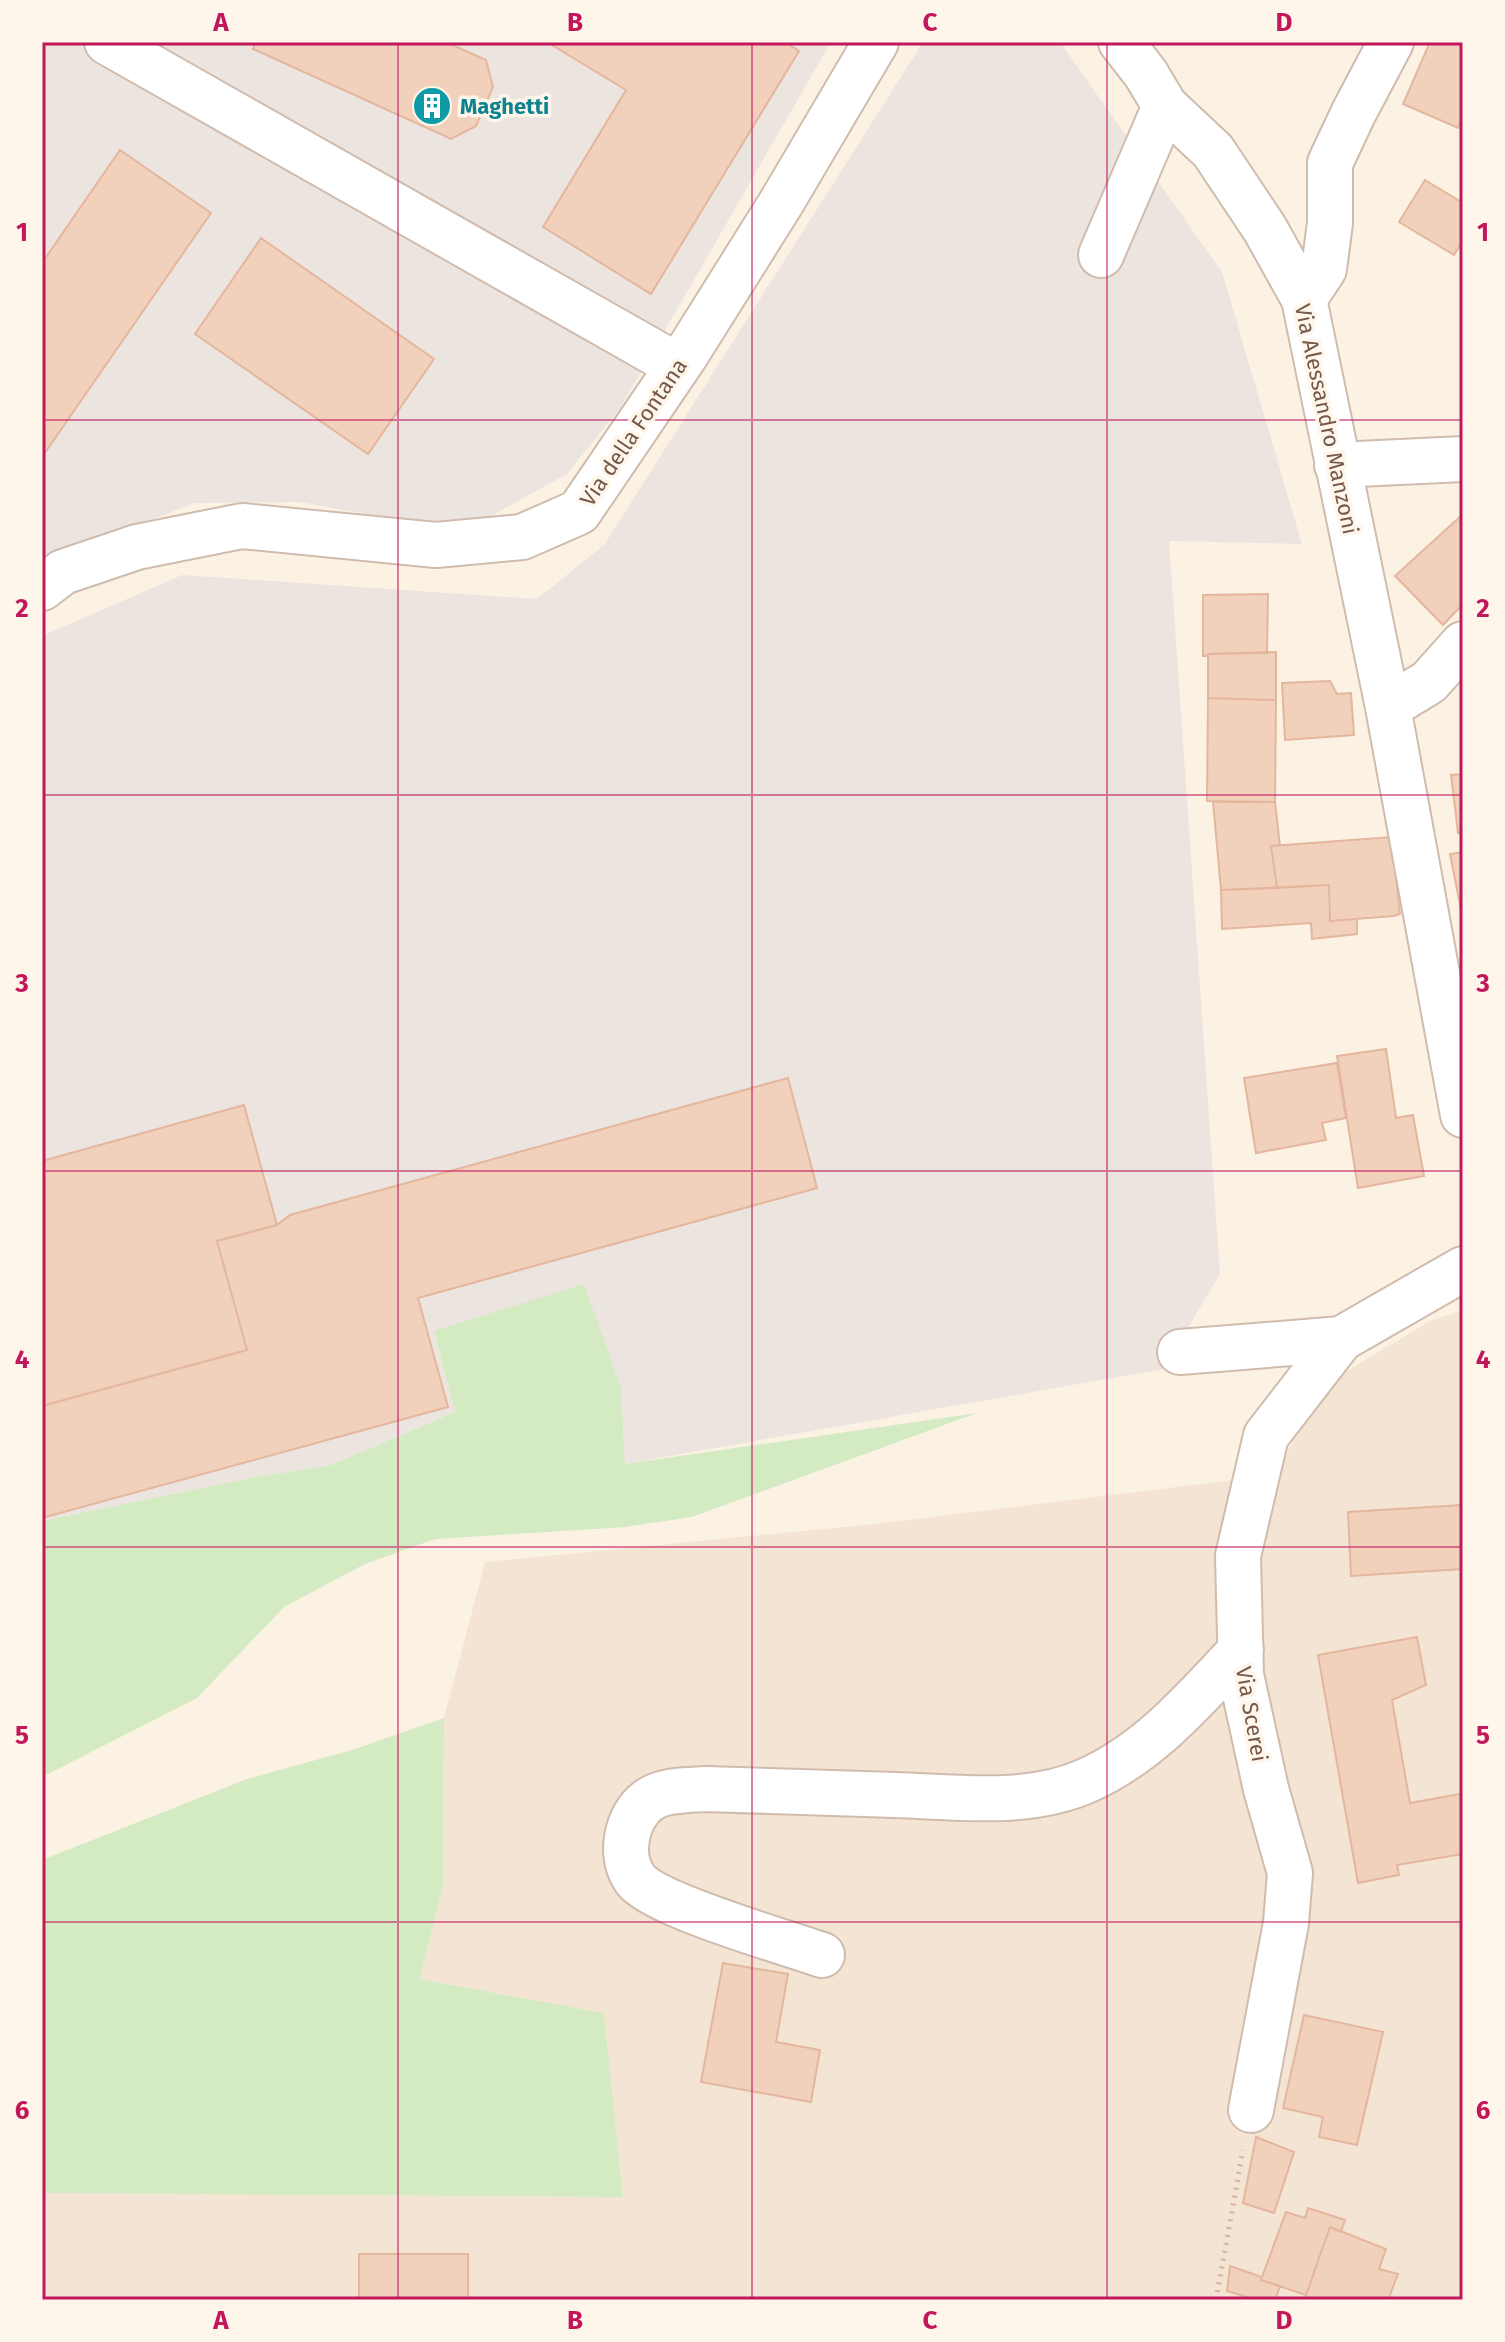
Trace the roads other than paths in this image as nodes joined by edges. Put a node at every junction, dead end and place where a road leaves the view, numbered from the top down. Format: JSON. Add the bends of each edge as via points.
{"nodes":[{"id":1,"x":107,"y":42,"type":"edge"},
{"id":2,"x":876,"y":42,"type":"edge"},
{"id":3,"x":1121,"y":42,"type":"edge"},
{"id":4,"x":1391,"y":42,"type":"edge"},
{"id":5,"x":166,"y":61,"type":"edge"},
{"id":6,"x":1165,"y":106,"type":"junction"},
{"id":7,"x":1101,"y":255,"type":"dead end"},
{"id":8,"x":1304,"y":299,"type":"junction"},
{"id":9,"x":678,"y":366,"type":"junction"},
{"id":10,"x":1463,"y":459,"type":"edge"},
{"id":11,"x":1337,"y":465,"type":"junction"},
{"id":12,"x":42,"y":588,"type":"edge"},
{"id":13,"x":1463,"y":644,"type":"edge"},
{"id":14,"x":1388,"y":707,"type":"junction"},
{"id":15,"x":1463,"y":1115,"type":"edge"},
{"id":16,"x":1463,"y":1269,"type":"edge"},
{"id":17,"x":1341,"y":1339,"type":"junction"},
{"id":18,"x":1180,"y":1352,"type":"dead end"},
{"id":19,"x":1241,"y":1650,"type":"junction"},
{"id":20,"x":822,"y":1955,"type":"dead end"},
{"id":21,"x":1251,"y":2110,"type":"road end"}],
"edges":[{"from":1,"to":5,"type":"street"},
{"from":2,"to":9,"type":"street","name":"Via della Fontana"},
{"from":3,"to":6,"type":"street","name":"Via Alessandro Manzoni"},
{"from":4,"to":8,"type":"street","via":[[1330,163],[1324,269]]},
{"from":5,"to":9,"type":"street"},
{"from":6,"to":7,"type":"street"},
{"from":6,"to":8,"type":"street","name":"Via Alessandro Manzoni","via":[[1213,151]]},
{"from":8,"to":11,"type":"street","name":"Via Alessandro Manzoni"},
{"from":9,"to":12,"type":"street","name":"Via della Fontana","via":[[579,512],[522,537],[436,545],[242,526],[137,547],[63,572]]},
{"from":10,"to":11,"type":"street"},
{"from":11,"to":14,"type":"street","name":"Via Alessandro Manzoni"},
{"from":13,"to":14,"type":"street","via":[[1429,682]]},
{"from":14,"to":15,"type":"street","name":"Via Alessandro Manzoni"},
{"from":16,"to":17,"type":"street","name":"Via Scerei"},
{"from":17,"to":18,"type":"street","name":"Via Scerei"},
{"from":17,"to":19,"type":"street","name":"Via Scerei","via":[[1266,1436],[1238,1556]]},
{"from":19,"to":20,"type":"street","via":[[1180,1715],[1128,1757],[1087,1781],[1036,1795],[705,1789],[651,1797],[635,1812],[626,1837],[626,1861],[637,1881],[665,1901]]},
{"from":19,"to":21,"type":"street","name":"Via Scerei","via":[[1241,1675],[1266,1789],[1290,1873],[1286,1923]]}]}
